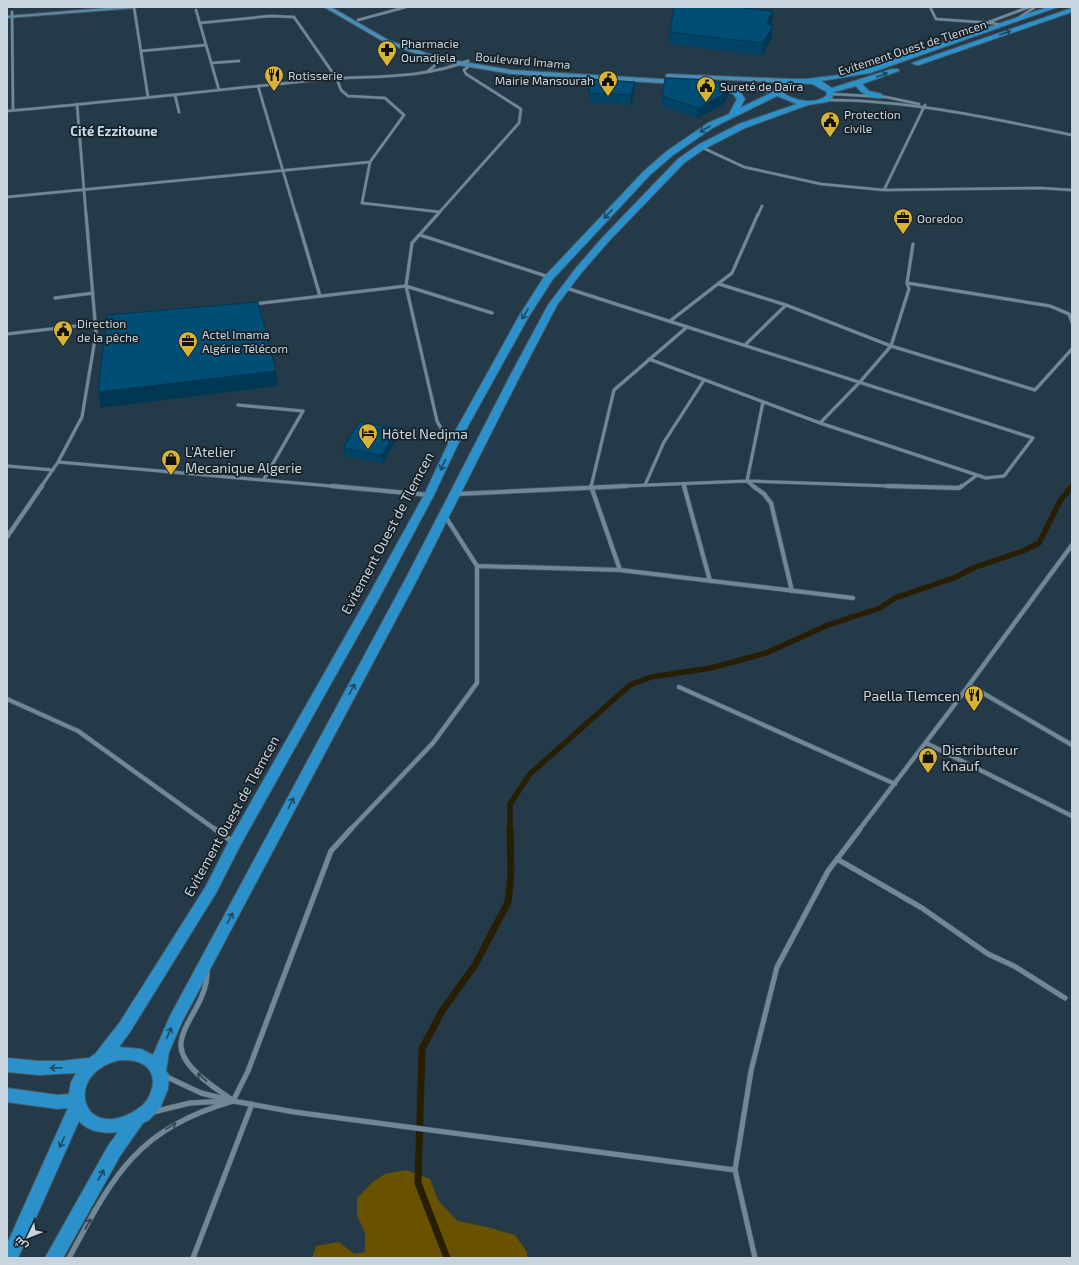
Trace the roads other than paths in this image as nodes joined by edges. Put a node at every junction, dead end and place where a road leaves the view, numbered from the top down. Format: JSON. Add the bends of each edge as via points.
{"nodes":[{"id":1,"x":80,"y":7,"type":"edge"},
{"id":2,"x":135,"y":7,"type":"edge"},
{"id":3,"x":327,"y":7,"type":"edge"},
{"id":4,"x":339,"y":7,"type":"edge"},
{"id":5,"x":406,"y":7,"type":"edge"},
{"id":6,"x":930,"y":7,"type":"edge"},
{"id":7,"x":1029,"y":7,"type":"edge"},
{"id":8,"x":1035,"y":7,"type":"edge"},
{"id":9,"x":1055,"y":7,"type":"edge"},
{"id":10,"x":196,"y":10,"type":"dead end"},
{"id":11,"x":1072,"y":10,"type":"edge"},
{"id":12,"x":9,"y":15,"type":"edge"},
{"id":13,"x":358,"y":20,"type":"junction"},
{"id":14,"x":1015,"y":20,"type":"junction"},
{"id":15,"x":200,"y":23,"type":"junction"},
{"id":16,"x":987,"y":23,"type":"junction"},
{"id":17,"x":1000,"y":25,"type":"junction"},
{"id":18,"x":206,"y":45,"type":"junction"},
{"id":19,"x":141,"y":51,"type":"junction"},
{"id":20,"x":446,"y":56,"type":"junction"},
{"id":21,"x":440,"y":60,"type":"junction"},
{"id":22,"x":239,"y":61,"type":"dead end"},
{"id":23,"x":468,"y":63,"type":"junction"},
{"id":24,"x":211,"y":64,"type":"junction"},
{"id":25,"x":460,"y":64,"type":"junction"},
{"id":26,"x":426,"y":72,"type":"junction"},
{"id":27,"x":337,"y":79,"type":"junction"},
{"id":28,"x":790,"y":81,"type":"junction"},
{"id":29,"x":806,"y":81,"type":"junction"},
{"id":30,"x":858,"y":83,"type":"junction"},
{"id":31,"x":716,"y":84,"type":"junction"},
{"id":32,"x":258,"y":86,"type":"junction"},
{"id":33,"x":219,"y":90,"type":"junction"},
{"id":34,"x":777,"y":93,"type":"junction"},
{"id":35,"x":175,"y":95,"type":"junction"},
{"id":36,"x":830,"y":95,"type":"junction"},
{"id":37,"x":879,"y":96,"type":"junction"},
{"id":38,"x":148,"y":97,"type":"junction"},
{"id":39,"x":806,"y":103,"type":"junction"},
{"id":40,"x":77,"y":104,"type":"junction"},
{"id":41,"x":923,"y":105,"type":"junction"},
{"id":42,"x":13,"y":110,"type":"junction"},
{"id":43,"x":7,"y":111,"type":"edge"},
{"id":44,"x":179,"y":112,"type":"dead end"},
{"id":45,"x":728,"y":116,"type":"junction"},
{"id":46,"x":1072,"y":135,"type":"edge"},
{"id":47,"x":701,"y":147,"type":"junction"},
{"id":48,"x":370,"y":162,"type":"junction"},
{"id":49,"x":283,"y":170,"type":"junction"},
{"id":50,"x":84,"y":189,"type":"junction"},
{"id":51,"x":884,"y":190,"type":"junction"},
{"id":52,"x":1072,"y":190,"type":"edge"},
{"id":53,"x":7,"y":197,"type":"edge"},
{"id":54,"x":762,"y":206,"type":"dead end"},
{"id":55,"x":440,"y":212,"type":"junction"},
{"id":56,"x":420,"y":235,"type":"junction"},
{"id":57,"x":913,"y":244,"type":"dead end"},
{"id":58,"x":549,"y":277,"type":"junction"},
{"id":59,"x":908,"y":283,"type":"junction"},
{"id":60,"x":719,"y":284,"type":"junction"},
{"id":61,"x":406,"y":286,"type":"junction"},
{"id":62,"x":566,"y":288,"type":"junction"},
{"id":63,"x":93,"y":294,"type":"junction"},
{"id":64,"x":320,"y":296,"type":"junction"},
{"id":65,"x":55,"y":298,"type":"dead end"},
{"id":66,"x":250,"y":305,"type":"edge"},
{"id":67,"x":786,"y":305,"type":"junction"},
{"id":68,"x":492,"y":313,"type":"dead end"},
{"id":69,"x":111,"y":321,"type":"edge"},
{"id":70,"x":670,"y":321,"type":"junction"},
{"id":71,"x":1072,"y":322,"type":"edge"},
{"id":72,"x":95,"y":323,"type":"junction"},
{"id":73,"x":687,"y":327,"type":"junction"},
{"id":74,"x":7,"y":334,"type":"edge"},
{"id":75,"x":745,"y":345,"type":"junction"},
{"id":76,"x":891,"y":346,"type":"junction"},
{"id":77,"x":1072,"y":349,"type":"edge"},
{"id":78,"x":650,"y":359,"type":"junction"},
{"id":79,"x":704,"y":380,"type":"junction"},
{"id":80,"x":859,"y":383,"type":"junction"},
{"id":81,"x":763,"y":402,"type":"junction"},
{"id":82,"x":238,"y":405,"type":"dead end"},
{"id":83,"x":820,"y":423,"type":"junction"},
{"id":84,"x":452,"y":446,"type":"junction"},
{"id":85,"x":58,"y":462,"type":"junction"},
{"id":86,"x":7,"y":466,"type":"edge"},
{"id":87,"x":54,"y":470,"type":"junction"},
{"id":88,"x":976,"y":476,"type":"junction"},
{"id":89,"x":264,"y":479,"type":"junction"},
{"id":90,"x":747,"y":481,"type":"junction"},
{"id":91,"x":684,"y":484,"type":"junction"},
{"id":92,"x":645,"y":485,"type":"junction"},
{"id":93,"x":591,"y":487,"type":"junction"},
{"id":94,"x":454,"y":494,"type":"junction"},
{"id":95,"x":429,"y":495,"type":"junction"},
{"id":96,"x":444,"y":514,"type":"junction"},
{"id":97,"x":7,"y":538,"type":"edge"},
{"id":98,"x":1072,"y":545,"type":"edge"},
{"id":99,"x":477,"y":566,"type":"junction"},
{"id":100,"x":620,"y":570,"type":"junction"},
{"id":101,"x":710,"y":581,"type":"junction"},
{"id":102,"x":792,"y":591,"type":"junction"},
{"id":103,"x":853,"y":598,"type":"dead end"},
{"id":104,"x":969,"y":685,"type":"junction"},
{"id":105,"x":679,"y":687,"type":"dead end"},
{"id":106,"x":7,"y":699,"type":"edge"},
{"id":107,"x":926,"y":743,"type":"junction"},
{"id":108,"x":1072,"y":745,"type":"edge"},
{"id":109,"x":894,"y":784,"type":"junction"},
{"id":110,"x":1072,"y":816,"type":"edge"},
{"id":111,"x":234,"y":843,"type":"junction"},
{"id":112,"x":837,"y":859,"type":"junction"},
{"id":113,"x":206,"y":963,"type":"junction"},
{"id":114,"x":1065,"y":998,"type":"dead end"},
{"id":115,"x":98,"y":1061,"type":"junction"},
{"id":116,"x":7,"y":1065,"type":"edge"},
{"id":117,"x":160,"y":1073,"type":"junction"},
{"id":118,"x":7,"y":1095,"type":"edge"},
{"id":119,"x":233,"y":1101,"type":"junction"},
{"id":120,"x":77,"y":1103,"type":"junction"},
{"id":121,"x":252,"y":1104,"type":"junction"},
{"id":122,"x":140,"y":1117,"type":"junction"},
{"id":123,"x":735,"y":1170,"type":"junction"},
{"id":124,"x":9,"y":1258,"type":"edge"},
{"id":125,"x":54,"y":1258,"type":"edge"},
{"id":126,"x":69,"y":1258,"type":"edge"},
{"id":127,"x":193,"y":1258,"type":"edge"},
{"id":128,"x":754,"y":1258,"type":"edge"}],
"edges":[{"from":1,"to":12,"type":"main road"},
{"from":2,"to":12,"type":"main road"},
{"from":2,"to":19,"type":"street"},
{"from":3,"to":21,"type":"main road","name":"Boulevard Imama","via":[[388,42]]},
{"from":4,"to":13,"type":"main road","name":"Boulevard Imama"},
{"from":5,"to":13,"type":"street"},
{"from":6,"to":16,"type":"street","via":[[936,19]]},
{"from":7,"to":16,"type":"street"},
{"from":8,"to":14,"type":"street"},
{"from":9,"to":14,"type":"highway","name":"Evitement Ouest de Tlemcen"},
{"from":10,"to":15,"type":"street"},
{"from":30,"to":11,"type":"highway","name":"Evitement Ouest de Tlemcen","one_way":true},
{"from":12,"to":42,"type":"street"},
{"from":13,"to":20,"type":"main road","name":"Boulevard Imama","via":[[403,43]]},
{"from":14,"to":17,"type":"highway","name":"Evitement Ouest de Tlemcen"},
{"from":15,"to":18,"type":"street"},
{"from":15,"to":27,"type":"street","via":[[270,16],[294,17]]},
{"from":16,"to":17,"type":"street"},
{"from":17,"to":29,"type":"highway","name":"Evitement Ouest de Tlemcen","via":[[868,71]]},
{"from":18,"to":19,"type":"street"},
{"from":18,"to":24,"type":"street"},
{"from":19,"to":38,"type":"street"},
{"from":20,"to":21,"type":"street"},
{"from":20,"to":23,"type":"main road","name":"Boulevard Imama"},
{"from":21,"to":25,"type":"main road","name":"Boulevard Imama"},
{"from":21,"to":26,"type":"street"},
{"from":22,"to":24,"type":"street"},
{"from":23,"to":25,"type":"main road","name":"Boulevard Imama"},
{"from":23,"to":28,"type":"main road","name":"Boulevard Imama"},
{"from":23,"to":31,"type":"main road","name":"Boulevard Imama","via":[[510,72]]},
{"from":23,"to":55,"type":"street","via":[[464,70],[466,74],[521,109],[519,123]]},
{"from":24,"to":33,"type":"street"},
{"from":25,"to":26,"type":"street"},
{"from":26,"to":27,"type":"street"},
{"from":27,"to":32,"type":"street"},
{"from":27,"to":48,"type":"street","via":[[341,90],[348,96],[384,98],[404,115]]},
{"from":28,"to":29,"type":"highway"},
{"from":28,"to":34,"type":"highway","name":"Evitement Ouest de Tlemcen","via":[[780,86]]},
{"from":29,"to":36,"type":"highway","via":[[826,86]]},
{"from":30,"to":36,"type":"highway","name":"Evitement Ouest de Tlemcen"},
{"from":30,"to":37,"type":"highway","via":[[863,91]]},
{"from":31,"to":34,"type":"main road","name":"Boulevard Imama"},
{"from":31,"to":45,"type":"highway","via":[[736,92],[741,98],[739,105]]},
{"from":32,"to":33,"type":"street"},
{"from":32,"to":49,"type":"street"},
{"from":33,"to":35,"type":"street"},
{"from":34,"to":39,"type":"highway","via":[[792,101]]},
{"from":34,"to":45,"type":"highway","name":"Evitement Ouest de Tlemcen"},
{"from":35,"to":38,"type":"street"},
{"from":35,"to":44,"type":"street"},
{"from":36,"to":37,"type":"street"},
{"from":36,"to":39,"type":"highway","name":"Evitement Ouest de Tlemcen"},
{"from":36,"to":41,"type":"street"},
{"from":37,"to":41,"type":"street"},
{"from":38,"to":40,"type":"street"},
{"from":39,"to":47,"type":"highway","via":[[742,126]]},
{"from":40,"to":42,"type":"street"},
{"from":40,"to":50,"type":"street"},
{"from":41,"to":46,"type":"street"},
{"from":41,"to":51,"type":"street"},
{"from":42,"to":43,"type":"street"},
{"from":45,"to":58,"type":"highway","name":"Evitement Ouest de Tlemcen","one_way":true,"via":[[695,134],[670,153]]},
{"from":47,"to":51,"type":"street","via":[[744,167],[821,184]]},
{"from":47,"to":62,"type":"highway","via":[[681,161],[648,194],[606,239]]},
{"from":48,"to":49,"type":"street"},
{"from":48,"to":55,"type":"street","via":[[362,203]]},
{"from":49,"to":50,"type":"street"},
{"from":49,"to":64,"type":"street"},
{"from":50,"to":53,"type":"street"},
{"from":50,"to":63,"type":"street"},
{"from":51,"to":52,"type":"street"},
{"from":54,"to":60,"type":"street","via":[[732,273]]},
{"from":55,"to":56,"type":"street"},
{"from":56,"to":58,"type":"street"},
{"from":56,"to":61,"type":"street","via":[[412,243]]},
{"from":57,"to":59,"type":"street"},
{"from":58,"to":84,"type":"highway","name":"Evitement Ouest de Tlemcen","one_way":true,"via":[[524,316]]},
{"from":59,"to":71,"type":"street","via":[[1050,306],[1069,314]]},
{"from":59,"to":76,"type":"street","via":[[909,289]]},
{"from":60,"to":67,"type":"street"},
{"from":60,"to":70,"type":"street"},
{"from":61,"to":64,"type":"street"},
{"from":61,"to":68,"type":"street"},
{"from":61,"to":84,"type":"street","via":[[437,421]]},
{"from":62,"to":70,"type":"street"},
{"from":62,"to":94,"type":"highway","via":[[553,305]]},
{"from":63,"to":65,"type":"street"},
{"from":63,"to":72,"type":"street"},
{"from":64,"to":66,"type":"street"},
{"from":67,"to":75,"type":"street"},
{"from":67,"to":76,"type":"street"},
{"from":69,"to":72,"type":"street"},
{"from":70,"to":73,"type":"street"},
{"from":72,"to":74,"type":"street"},
{"from":72,"to":85,"type":"street","via":[[96,333],[82,417]]},
{"from":73,"to":75,"type":"street"},
{"from":73,"to":78,"type":"street"},
{"from":75,"to":80,"type":"street"},
{"from":76,"to":77,"type":"street","via":[[1035,390]]},
{"from":76,"to":80,"type":"street"},
{"from":78,"to":79,"type":"street"},
{"from":78,"to":93,"type":"street","via":[[614,390]]},
{"from":79,"to":81,"type":"street"},
{"from":79,"to":92,"type":"street","via":[[664,442]]},
{"from":80,"to":83,"type":"street"},
{"from":80,"to":88,"type":"street","via":[[1033,438],[1004,476]]},
{"from":81,"to":83,"type":"street"},
{"from":81,"to":90,"type":"street"},
{"from":82,"to":89,"type":"street","via":[[303,411]]},
{"from":83,"to":88,"type":"street"},
{"from":84,"to":95,"type":"highway","name":"Evitement Ouest de Tlemcen","one_way":true},
{"from":85,"to":87,"type":"street"},
{"from":85,"to":89,"type":"street"},
{"from":86,"to":87,"type":"street"},
{"from":87,"to":97,"type":"street"},
{"from":88,"to":90,"type":"street","via":[[959,488]]},
{"from":89,"to":95,"type":"street"},
{"from":90,"to":91,"type":"street"},
{"from":90,"to":102,"type":"street","via":[[771,503]]},
{"from":91,"to":92,"type":"street"},
{"from":91,"to":101,"type":"street"},
{"from":92,"to":93,"type":"street"},
{"from":93,"to":94,"type":"street"},
{"from":93,"to":100,"type":"street"},
{"from":94,"to":96,"type":"highway"},
{"from":95,"to":111,"type":"highway","name":"Evitement Ouest de Tlemcen"},
{"from":96,"to":99,"type":"street"},
{"from":113,"to":96,"type":"highway","one_way":true},
{"from":98,"to":104,"type":"street"},
{"from":99,"to":100,"type":"street"},
{"from":99,"to":119,"type":"street","via":[[477,683],[433,743],[331,851],[248,1072]]},
{"from":100,"to":101,"type":"street"},
{"from":101,"to":102,"type":"street"},
{"from":102,"to":103,"type":"street"},
{"from":104,"to":107,"type":"street"},
{"from":104,"to":108,"type":"street"},
{"from":105,"to":109,"type":"street"},
{"from":106,"to":111,"type":"street","via":[[78,731]]},
{"from":107,"to":109,"type":"street"},
{"from":107,"to":110,"type":"street"},
{"from":109,"to":112,"type":"street"},
{"from":111,"to":115,"type":"highway","name":"Evitement Ouest de Tlemcen","via":[[211,889],[132,1017]]},
{"from":112,"to":114,"type":"street","via":[[922,908],[988,954],[1014,966]]},
{"from":112,"to":123,"type":"street","via":[[828,871],[777,967],[752,1071]]},
{"from":117,"to":113,"type":"highway","one_way":true,"via":[[161,1052]]},
{"from":119,"to":113,"type":"street","one_way":true,"via":[[206,1081],[186,1060],[181,1049],[184,1033],[206,989]]},
{"from":115,"to":116,"type":"highway","one_way":true,"via":[[59,1068]]},
{"from":115,"to":117,"type":"highway","via":[[120,1053],[135,1054],[155,1063]]},
{"from":115,"to":120,"type":"highway","name":"Evitement Ouest de Tlemcen","via":[[79,1080],[76,1088]]},
{"from":117,"to":119,"type":"street","via":[[201,1093]]},
{"from":117,"to":122,"type":"highway","via":[[159,1097]]},
{"from":118,"to":120,"type":"highway"},
{"from":119,"to":121,"type":"street"},
{"from":119,"to":122,"type":"street","via":[[184,1102]]},
{"from":126,"to":119,"type":"street","one_way":true,"via":[[109,1186],[124,1165],[171,1126],[211,1106]]},
{"from":120,"to":122,"type":"highway","via":[[81,1113],[96,1124],[116,1126]]},
{"from":120,"to":124,"type":"highway","name":"Evitement Ouest de Tlemcen","one_way":true,"via":[[56,1156]]},
{"from":121,"to":123,"type":"street","via":[[294,1112]]},
{"from":121,"to":127,"type":"street"},
{"from":125,"to":122,"type":"highway","one_way":true,"via":[[114,1151]]},
{"from":123,"to":128,"type":"street"}]}
